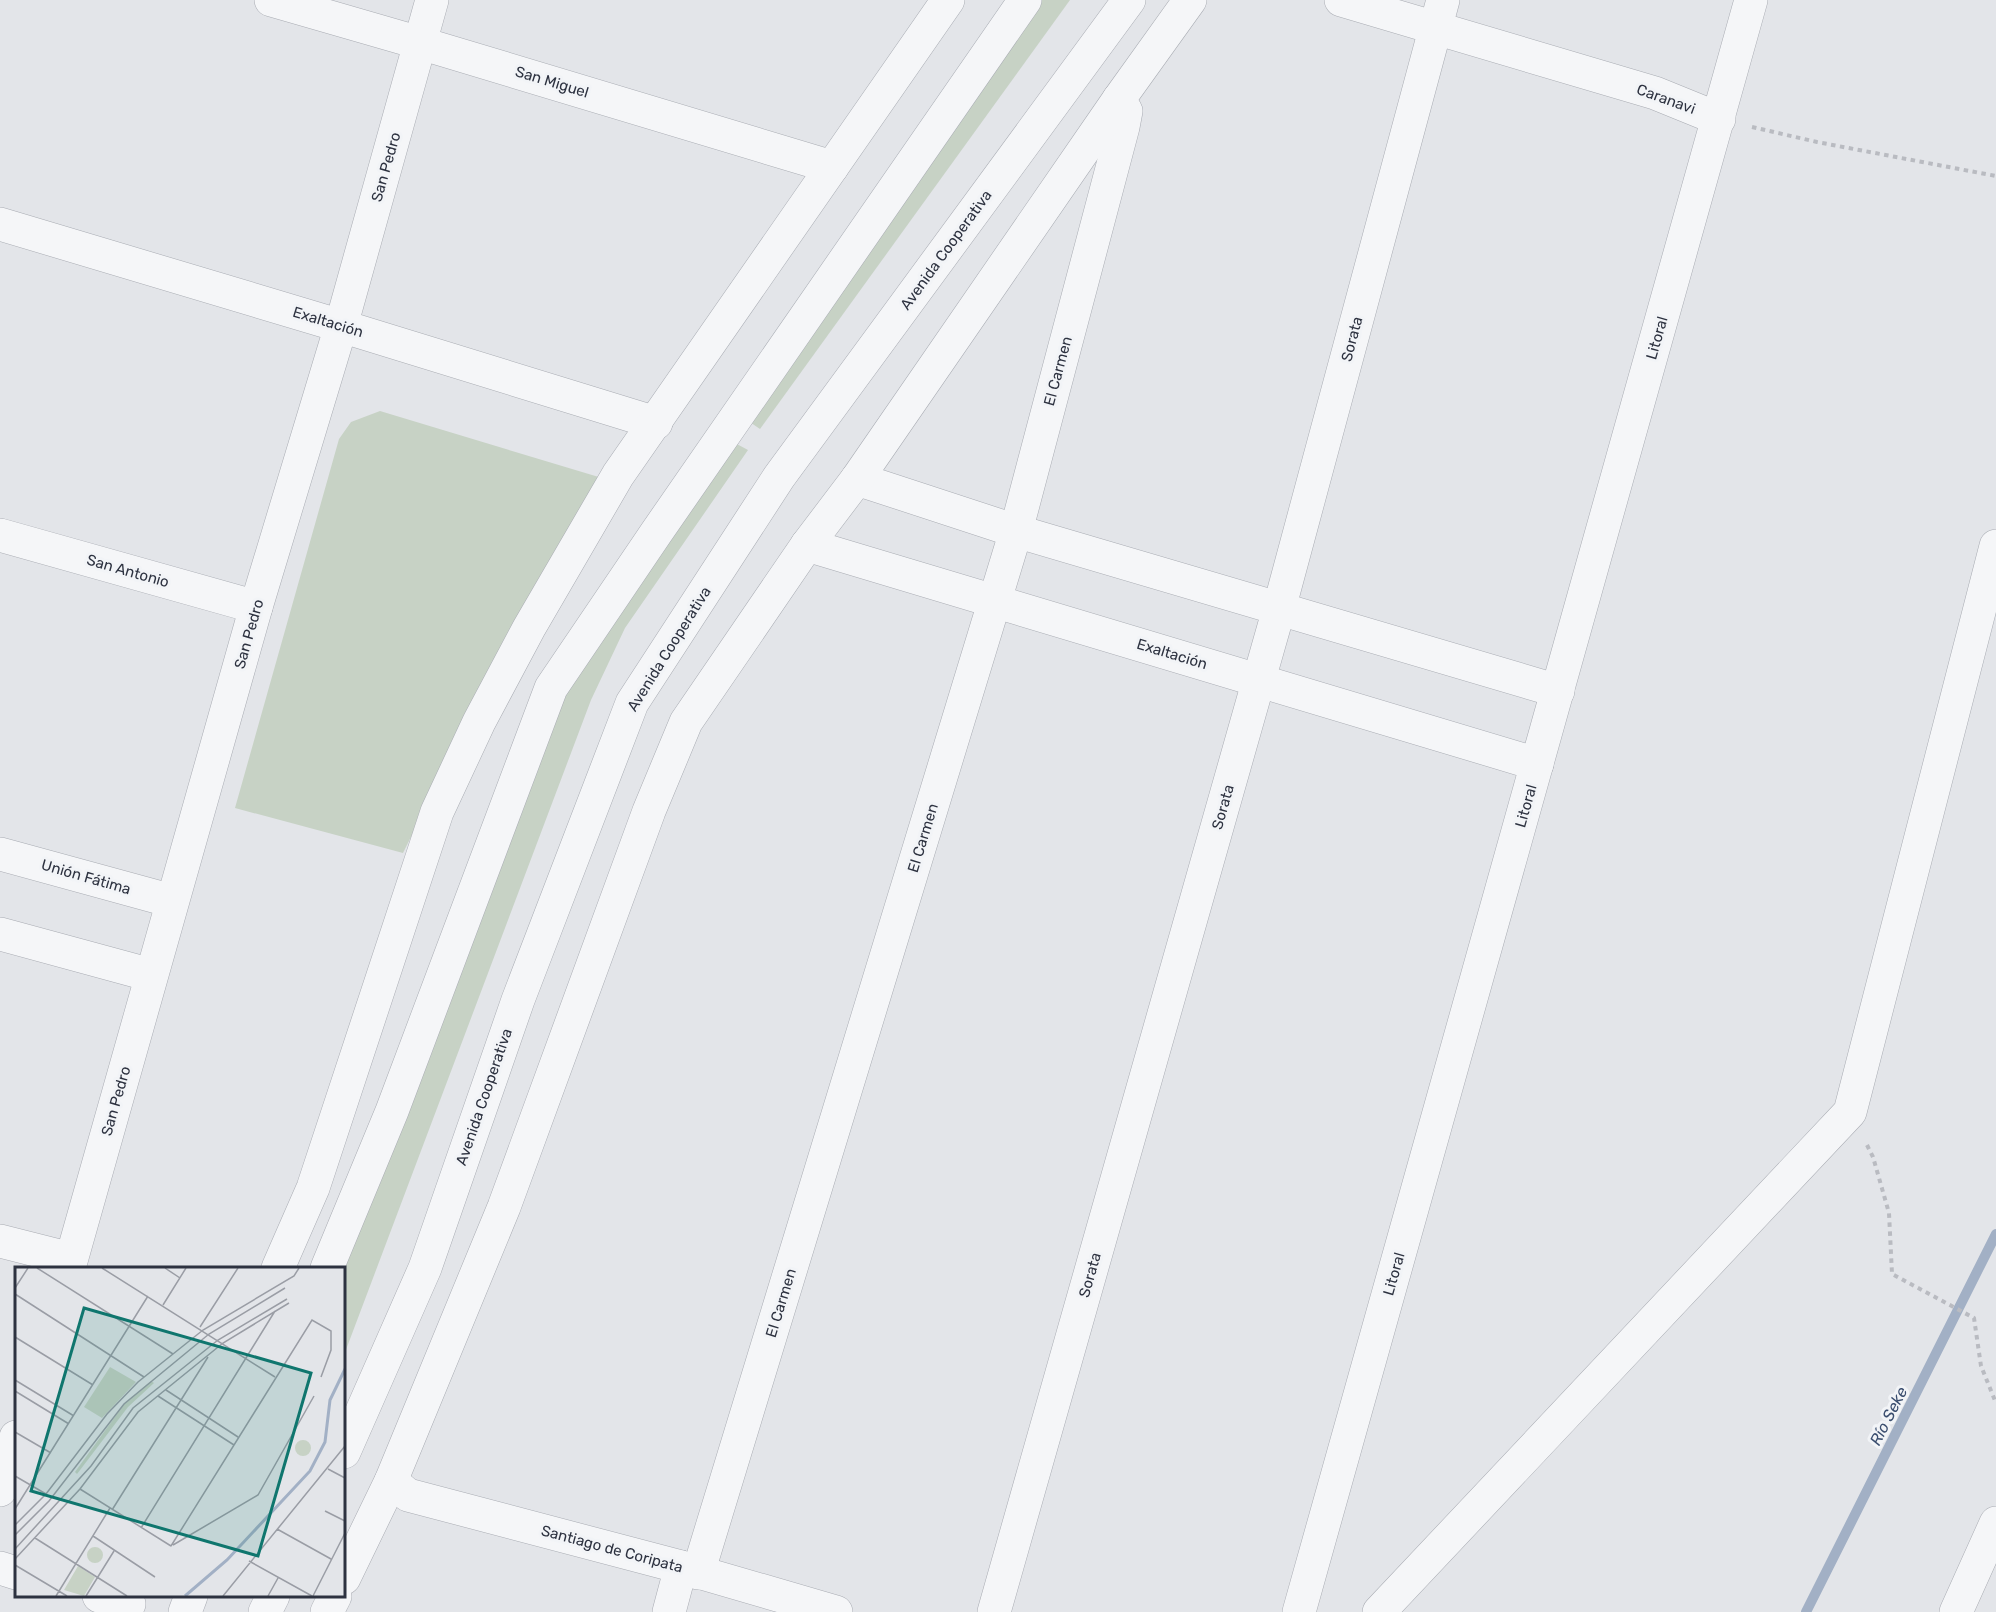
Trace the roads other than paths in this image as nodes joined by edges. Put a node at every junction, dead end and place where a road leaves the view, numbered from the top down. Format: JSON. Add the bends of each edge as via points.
{"nodes":[{"id":1,"x":271,"y":0,"type":"edge"},
{"id":2,"x":432,"y":0,"type":"edge"},
{"id":3,"x":948,"y":0,"type":"edge"},
{"id":4,"x":1025,"y":0,"type":"edge"},
{"id":5,"x":1129,"y":0,"type":"edge"},
{"id":6,"x":1190,"y":0,"type":"edge"},
{"id":7,"x":1341,"y":0,"type":"edge"},
{"id":8,"x":1751,"y":0,"type":"edge"},
{"id":9,"x":1439,"y":14,"type":"edge"},
{"id":10,"x":420,"y":43,"type":"junction"},
{"id":11,"x":1119,"y":99,"type":"junction"},
{"id":12,"x":1719,"y":119,"type":"junction"},
{"id":13,"x":831,"y":167,"type":"junction"},
{"id":14,"x":0,"y":224,"type":"edge"},
{"id":15,"x":341,"y":326,"type":"junction"},
{"id":16,"x":656,"y":423,"type":"junction"},
{"id":17,"x":857,"y":479,"type":"junction"},
{"id":18,"x":1016,"y":531,"type":"junction"},
{"id":19,"x":0,"y":536,"type":"edge"},
{"id":20,"x":807,"y":545,"type":"junction"},
{"id":21,"x":1996,"y":546,"type":"edge"},
{"id":22,"x":995,"y":601,"type":"junction"},
{"id":23,"x":256,"y":607,"type":"junction"},
{"id":24,"x":1279,"y":609,"type":"junction"},
{"id":25,"x":1259,"y":681,"type":"junction"},
{"id":26,"x":1558,"y":691,"type":"junction"},
{"id":27,"x":1537,"y":764,"type":"junction"},
{"id":28,"x":0,"y":854,"type":"edge"},
{"id":29,"x":172,"y":901,"type":"junction"},
{"id":30,"x":0,"y":934,"type":"edge"},
{"id":31,"x":151,"y":975,"type":"junction"},
{"id":32,"x":0,"y":1241,"type":"edge"},
{"id":33,"x":70,"y":1264,"type":"edge"},
{"id":34,"x":279,"y":1267,"type":"edge"},
{"id":35,"x":328,"y":1267,"type":"edge"},
{"id":36,"x":15,"y":1440,"type":"edge"},
{"id":37,"x":345,"y":1450,"type":"edge"},
{"id":38,"x":391,"y":1481,"type":"junction"},
{"id":39,"x":0,"y":1490,"type":"edge"},
{"id":40,"x":1996,"y":1523,"type":"edge"},
{"id":41,"x":0,"y":1568,"type":"edge"},
{"id":42,"x":690,"y":1570,"type":"junction"},
{"id":43,"x":15,"y":1573,"type":"edge"},
{"id":44,"x":345,"y":1576,"type":"edge"},
{"id":45,"x":191,"y":1597,"type":"edge"},
{"id":46,"x":272,"y":1597,"type":"edge"},
{"id":47,"x":334,"y":1597,"type":"edge"},
{"id":48,"x":184,"y":1612,"type":"edge"},
{"id":49,"x":265,"y":1612,"type":"edge"},
{"id":50,"x":327,"y":1612,"type":"edge"},
{"id":51,"x":669,"y":1612,"type":"edge"},
{"id":52,"x":836,"y":1612,"type":"edge"},
{"id":53,"x":994,"y":1612,"type":"edge"},
{"id":54,"x":1299,"y":1612,"type":"edge"},
{"id":55,"x":1379,"y":1612,"type":"edge"},
{"id":56,"x":1956,"y":1612,"type":"edge"}],
"edges":[{"from":1,"to":10,"type":"street","name":"San Miguel"},
{"from":2,"to":10,"type":"street","name":"San Pedro"},
{"from":3,"to":13,"type":"street"},
{"from":4,"to":35,"type":"street","via":[[551,688],[392,1111]]},
{"from":5,"to":37,"type":"street","name":"Avenida Cooperativa","via":[[780,477],[632,703],[518,1000],[425,1268]]},
{"from":6,"to":11,"type":"street"},
{"from":7,"to":9,"type":"street","name":"Caranavi"},
{"from":8,"to":12,"type":"street","name":"Litoral"},
{"from":9,"to":12,"type":"street","name":"Caranavi"},
{"from":9,"to":24,"type":"street","name":"Sorata"},
{"from":10,"to":13,"type":"street","name":"San Miguel"},
{"from":10,"to":15,"type":"street","name":"San Pedro"},
{"from":11,"to":17,"type":"street"},
{"from":11,"to":18,"type":"street","name":"El Carmen","via":[[1126,111],[1123,127]]},
{"from":12,"to":26,"type":"street","name":"Litoral"},
{"from":13,"to":16,"type":"street"},
{"from":14,"to":15,"type":"street","name":"Exaltación"},
{"from":15,"to":16,"type":"street","name":"Exaltación"},
{"from":15,"to":23,"type":"street","name":"San Pedro"},
{"from":16,"to":34,"type":"street","via":[[618,475],[529,628],[437,812],[314,1188]]},
{"from":17,"to":18,"type":"street"},
{"from":17,"to":20,"type":"street"},
{"from":18,"to":22,"type":"street","name":"El Carmen"},
{"from":18,"to":24,"type":"street"},
{"from":19,"to":23,"type":"street","name":"San Antonio"},
{"from":20,"to":22,"type":"street","name":"Exaltación"},
{"from":20,"to":38,"type":"street","via":[[686,722],[649,811],[504,1207]]},
{"from":21,"to":55,"type":"street","via":[[1850,1112]]},
{"from":22,"to":25,"type":"street","name":"Exaltación"},
{"from":22,"to":42,"type":"street","name":"El Carmen"},
{"from":23,"to":29,"type":"street","name":"San Pedro"},
{"from":24,"to":25,"type":"street","name":"Sorata"},
{"from":24,"to":26,"type":"street"},
{"from":25,"to":27,"type":"street","name":"Exaltación"},
{"from":25,"to":53,"type":"street","name":"Sorata"},
{"from":26,"to":27,"type":"street","name":"Litoral"},
{"from":27,"to":54,"type":"street","name":"Litoral"},
{"from":28,"to":29,"type":"street","name":"Unión Fátima"},
{"from":29,"to":31,"type":"street","name":"San Pedro"},
{"from":30,"to":31,"type":"street"},
{"from":31,"to":33,"type":"street","name":"San Pedro"},
{"from":32,"to":33,"type":"street"},
{"from":36,"to":39,"type":"street"},
{"from":38,"to":42,"type":"street","name":"Santiago de Coripata","via":[[408,1495]]},
{"from":38,"to":44,"type":"street"},
{"from":40,"to":56,"type":"street"},
{"from":41,"to":43,"type":"street"},
{"from":42,"to":51,"type":"street","name":"El Carmen"},
{"from":42,"to":52,"type":"street","name":"Santiago de Coripata"},
{"from":45,"to":48,"type":"street"},
{"from":46,"to":49,"type":"street"},
{"from":47,"to":50,"type":"street"}]}
